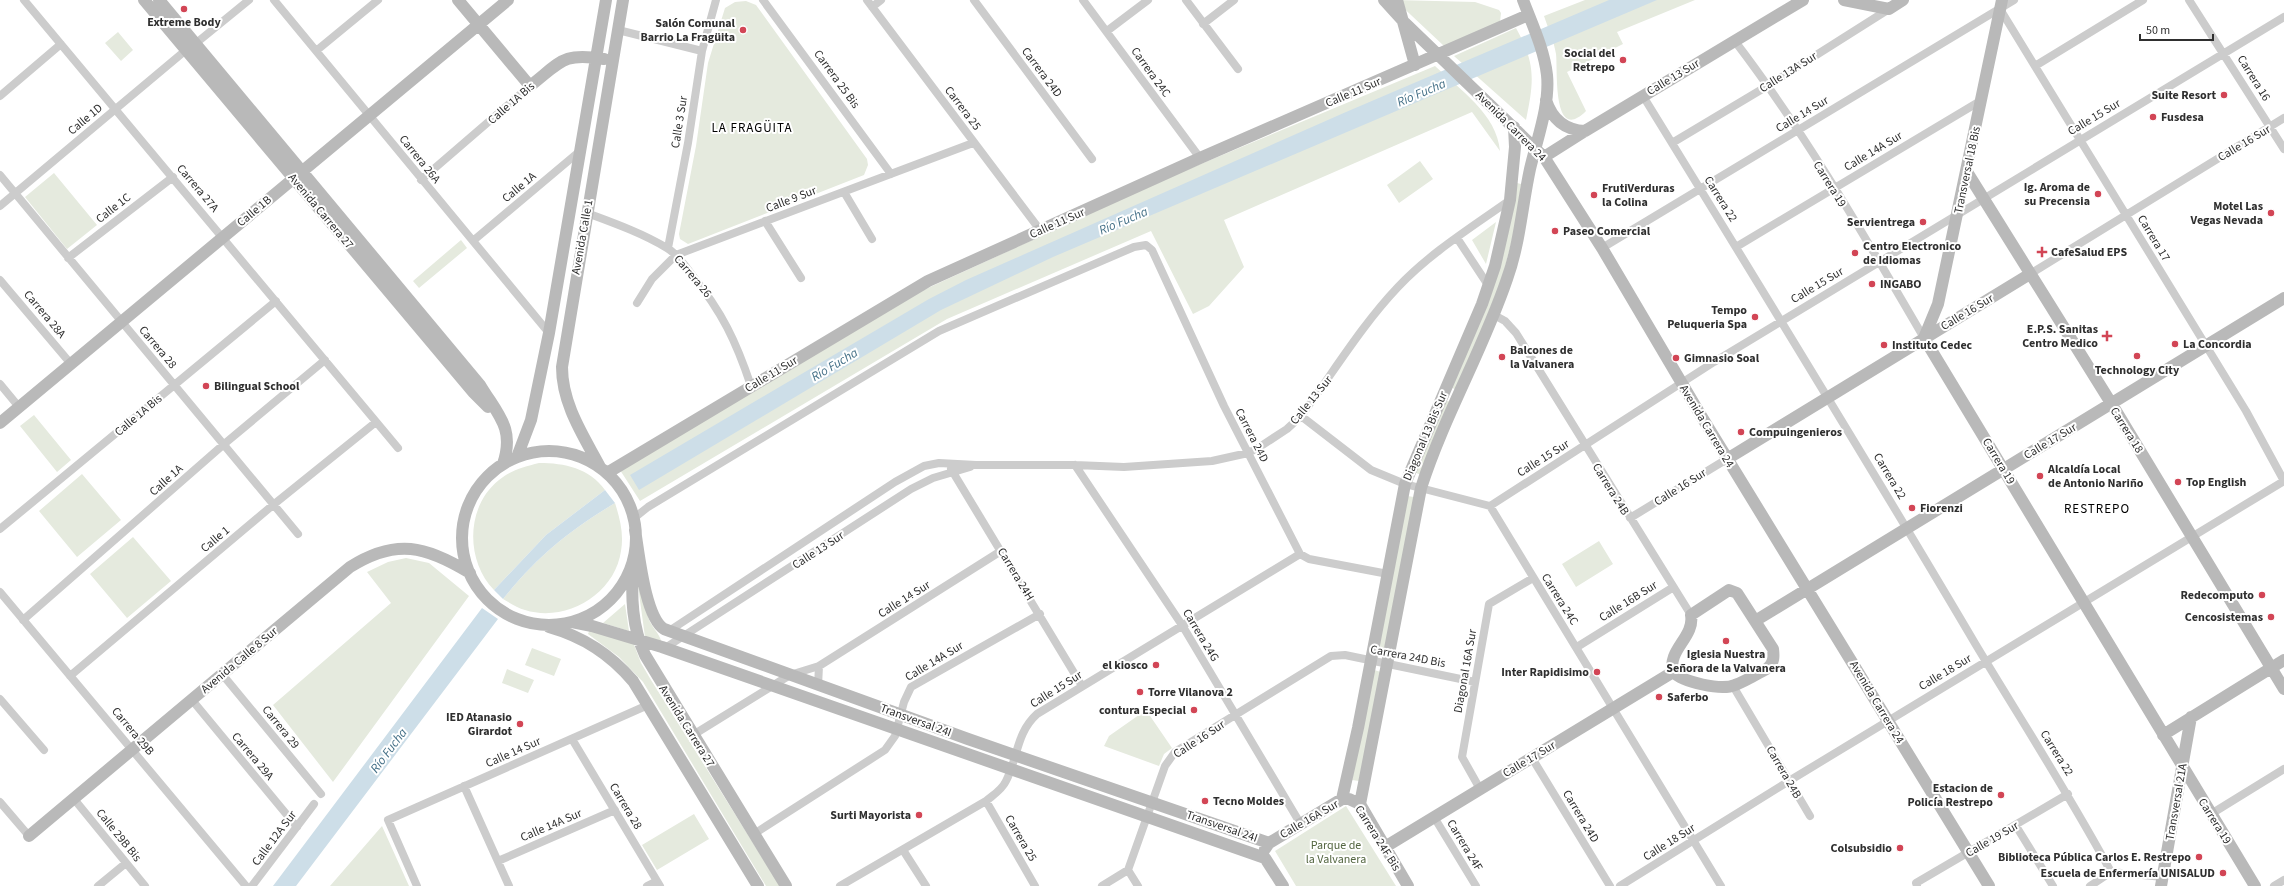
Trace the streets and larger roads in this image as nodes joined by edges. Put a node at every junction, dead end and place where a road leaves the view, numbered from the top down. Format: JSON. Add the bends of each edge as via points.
{"nodes":[{"id":1,"x":24,"y":0,"type":"edge"},
{"id":2,"x":144,"y":0,"type":"edge"},
{"id":3,"x":159,"y":0,"type":"edge"},
{"id":4,"x":249,"y":0,"type":"edge"},
{"id":5,"x":274,"y":0,"type":"edge"},
{"id":6,"x":378,"y":0,"type":"edge"},
{"id":7,"x":458,"y":0,"type":"edge"},
{"id":8,"x":508,"y":0,"type":"edge"},
{"id":9,"x":606,"y":0,"type":"edge"},
{"id":10,"x":623,"y":0,"type":"edge"},
{"id":11,"x":716,"y":0,"type":"edge"},
{"id":12,"x":763,"y":0,"type":"edge"},
{"id":13,"x":881,"y":0,"type":"edge"},
{"id":14,"x":974,"y":0,"type":"edge"},
{"id":15,"x":1083,"y":0,"type":"edge"},
{"id":16,"x":1148,"y":0,"type":"edge"},
{"id":17,"x":1186,"y":0,"type":"edge"},
{"id":18,"x":1234,"y":0,"type":"edge"},
{"id":19,"x":1384,"y":0,"type":"edge"},
{"id":20,"x":1397,"y":0,"type":"edge"},
{"id":21,"x":1523,"y":0,"type":"edge"},
{"id":22,"x":1803,"y":0,"type":"edge"},
{"id":23,"x":1844,"y":0,"type":"edge"},
{"id":24,"x":1903,"y":0,"type":"edge"},
{"id":25,"x":2014,"y":0,"type":"edge"},
{"id":26,"x":2143,"y":0,"type":"edge"},
{"id":27,"x":2189,"y":0,"type":"edge"},
{"id":28,"x":869,"y":3,"type":"edge"},
{"id":29,"x":2001,"y":4,"type":"edge"},
{"id":30,"x":1888,"y":9,"type":"junction"},
{"id":31,"x":1528,"y":15,"type":"junction"},
{"id":32,"x":2284,"y":17,"type":"edge"},
{"id":33,"x":1404,"y":22,"type":"junction"},
{"id":34,"x":478,"y":24,"type":"junction"},
{"id":35,"x":1203,"y":24,"type":"junction"},
{"id":36,"x":618,"y":30,"type":"junction"},
{"id":37,"x":1107,"y":32,"type":"junction"},
{"id":38,"x":1734,"y":40,"type":"junction"},
{"id":39,"x":61,"y":44,"type":"junction"},
{"id":40,"x":190,"y":47,"type":"junction"},
{"id":41,"x":316,"y":51,"type":"junction"},
{"id":42,"x":702,"y":51,"type":"junction"},
{"id":43,"x":2224,"y":52,"type":"junction"},
{"id":44,"x":596,"y":58,"type":"junction"},
{"id":45,"x":1442,"y":59,"type":"junction"},
{"id":46,"x":613,"y":60,"type":"junction"},
{"id":47,"x":1415,"y":65,"type":"junction"},
{"id":48,"x":2035,"y":66,"type":"junction"},
{"id":49,"x":1238,"y":69,"type":"dead end"},
{"id":50,"x":1769,"y":85,"type":"junction"},
{"id":51,"x":530,"y":86,"type":"junction"},
{"id":52,"x":0,"y":96,"type":"edge"},
{"id":53,"x":1643,"y":96,"type":"junction"},
{"id":54,"x":1546,"y":100,"type":"junction"},
{"id":55,"x":1982,"y":100,"type":"junction"},
{"id":56,"x":116,"y":109,"type":"junction"},
{"id":57,"x":369,"y":115,"type":"junction"},
{"id":58,"x":2284,"y":118,"type":"edge"},
{"id":59,"x":2271,"y":126,"type":"junction"},
{"id":60,"x":1514,"y":127,"type":"junction"},
{"id":61,"x":1797,"y":130,"type":"junction"},
{"id":62,"x":1585,"y":131,"type":"junction"},
{"id":63,"x":2080,"y":139,"type":"junction"},
{"id":64,"x":973,"y":143,"type":"junction"},
{"id":65,"x":1672,"y":143,"type":"junction"},
{"id":66,"x":1535,"y":147,"type":"junction"},
{"id":67,"x":2284,"y":149,"type":"edge"},
{"id":68,"x":580,"y":151,"type":"junction"},
{"id":69,"x":1200,"y":158,"type":"junction"},
{"id":70,"x":1544,"y":158,"type":"junction"},
{"id":71,"x":1092,"y":159,"type":"dead end"},
{"id":72,"x":1967,"y":172,"type":"junction"},
{"id":73,"x":891,"y":174,"type":"junction"},
{"id":74,"x":0,"y":175,"type":"edge"},
{"id":75,"x":297,"y":175,"type":"junction"},
{"id":76,"x":173,"y":177,"type":"junction"},
{"id":77,"x":421,"y":180,"type":"junction"},
{"id":78,"x":1700,"y":188,"type":"junction"},
{"id":79,"x":1834,"y":189,"type":"junction"},
{"id":80,"x":844,"y":192,"type":"junction"},
{"id":81,"x":15,"y":193,"type":"junction"},
{"id":82,"x":1983,"y":198,"type":"junction"},
{"id":83,"x":1510,"y":200,"type":"junction"},
{"id":84,"x":0,"y":206,"type":"edge"},
{"id":85,"x":1959,"y":212,"type":"junction"},
{"id":86,"x":586,"y":213,"type":"junction"},
{"id":87,"x":2126,"y":215,"type":"junction"},
{"id":88,"x":765,"y":221,"type":"junction"},
{"id":89,"x":1040,"y":230,"type":"junction"},
{"id":90,"x":223,"y":237,"type":"junction"},
{"id":91,"x":1457,"y":238,"type":"junction"},
{"id":92,"x":474,"y":240,"type":"junction"},
{"id":93,"x":872,"y":240,"type":"dead end"},
{"id":94,"x":1736,"y":247,"type":"junction"},
{"id":95,"x":668,"y":248,"type":"junction"},
{"id":96,"x":1602,"y":248,"type":"junction"},
{"id":97,"x":676,"y":255,"type":"junction"},
{"id":98,"x":68,"y":258,"type":"junction"},
{"id":99,"x":1879,"y":261,"type":"junction"},
{"id":100,"x":2030,"y":274,"type":"junction"},
{"id":101,"x":801,"y":278,"type":"dead end"},
{"id":102,"x":0,"y":280,"type":"edge"},
{"id":103,"x":1488,"y":285,"type":"junction"},
{"id":104,"x":2284,"y":298,"type":"edge"},
{"id":105,"x":276,"y":301,"type":"junction"},
{"id":106,"x":637,"y":303,"type":"dead end"},
{"id":107,"x":1494,"y":315,"type":"junction"},
{"id":108,"x":1781,"y":320,"type":"junction"},
{"id":109,"x":121,"y":322,"type":"junction"},
{"id":110,"x":549,"y":333,"type":"junction"},
{"id":111,"x":1924,"y":338,"type":"junction"},
{"id":112,"x":2206,"y":346,"type":"junction"},
{"id":113,"x":325,"y":360,"type":"junction"},
{"id":114,"x":71,"y":364,"type":"junction"},
{"id":115,"x":1681,"y":383,"type":"junction"},
{"id":116,"x":0,"y":384,"type":"edge"},
{"id":117,"x":174,"y":385,"type":"junction"},
{"id":118,"x":751,"y":386,"type":"junction"},
{"id":119,"x":1443,"y":392,"type":"junction"},
{"id":120,"x":1829,"y":397,"type":"junction"},
{"id":121,"x":1458,"y":398,"type":"junction"},
{"id":122,"x":2111,"y":403,"type":"junction"},
{"id":123,"x":19,"y":407,"type":"junction"},
{"id":124,"x":1301,"y":416,"type":"junction"},
{"id":125,"x":376,"y":422,"type":"junction"},
{"id":126,"x":0,"y":423,"type":"edge"},
{"id":127,"x":223,"y":445,"type":"junction"},
{"id":128,"x":1585,"y":446,"type":"junction"},
{"id":129,"x":398,"y":448,"type":"dead end"},
{"id":130,"x":1248,"y":453,"type":"junction"},
{"id":131,"x":517,"y":457,"type":"junction"},
{"id":132,"x":1727,"y":459,"type":"junction"},
{"id":133,"x":948,"y":463,"type":"junction"},
{"id":134,"x":503,"y":464,"type":"junction"},
{"id":135,"x":1075,"y":464,"type":"junction"},
{"id":136,"x":976,"y":466,"type":"junction"},
{"id":137,"x":2004,"y":469,"type":"junction"},
{"id":138,"x":603,"y":470,"type":"junction"},
{"id":139,"x":953,"y":472,"type":"junction"},
{"id":140,"x":2284,"y":481,"type":"edge"},
{"id":141,"x":1405,"y":484,"type":"junction"},
{"id":142,"x":1421,"y":488,"type":"junction"},
{"id":143,"x":273,"y":505,"type":"junction"},
{"id":144,"x":1490,"y":506,"type":"junction"},
{"id":145,"x":1630,"y":518,"type":"junction"},
{"id":146,"x":634,"y":525,"type":"junction"},
{"id":147,"x":1908,"y":528,"type":"junction"},
{"id":148,"x":0,"y":529,"type":"edge"},
{"id":149,"x":298,"y":534,"type":"dead end"},
{"id":150,"x":2192,"y":537,"type":"junction"},
{"id":151,"x":634,"y":551,"type":"junction"},
{"id":152,"x":1002,"y":551,"type":"junction"},
{"id":153,"x":1300,"y":554,"type":"junction"},
{"id":154,"x":470,"y":573,"type":"junction"},
{"id":155,"x":1388,"y":574,"type":"junction"},
{"id":156,"x":1533,"y":578,"type":"junction"},
{"id":157,"x":1672,"y":588,"type":"junction"},
{"id":158,"x":1808,"y":590,"type":"junction"},
{"id":159,"x":0,"y":592,"type":"edge"},
{"id":160,"x":2084,"y":603,"type":"junction"},
{"id":161,"x":1040,"y":614,"type":"junction"},
{"id":162,"x":1691,"y":615,"type":"junction"},
{"id":163,"x":23,"y":620,"type":"junction"},
{"id":164,"x":1755,"y":621,"type":"junction"},
{"id":165,"x":572,"y":622,"type":"junction"},
{"id":166,"x":541,"y":624,"type":"junction"},
{"id":167,"x":1182,"y":625,"type":"junction"},
{"id":168,"x":669,"y":630,"type":"junction"},
{"id":169,"x":683,"y":636,"type":"junction"},
{"id":170,"x":638,"y":640,"type":"junction"},
{"id":171,"x":1577,"y":647,"type":"junction"},
{"id":172,"x":665,"y":648,"type":"junction"},
{"id":173,"x":1335,"y":654,"type":"joint"},
{"id":174,"x":2284,"y":660,"type":"edge"},
{"id":175,"x":1370,"y":661,"type":"junction"},
{"id":176,"x":1986,"y":662,"type":"junction"},
{"id":177,"x":1386,"y":665,"type":"junction"},
{"id":178,"x":819,"y":666,"type":"junction"},
{"id":179,"x":2271,"y":668,"type":"junction"},
{"id":180,"x":1673,"y":672,"type":"junction"},
{"id":181,"x":222,"y":674,"type":"junction"},
{"id":182,"x":790,"y":675,"type":"junction"},
{"id":183,"x":70,"y":676,"type":"junction"},
{"id":184,"x":1476,"y":682,"type":"junction"},
{"id":185,"x":773,"y":686,"type":"junction"},
{"id":186,"x":818,"y":686,"type":"junction"},
{"id":187,"x":1082,"y":686,"type":"junction"},
{"id":188,"x":1733,"y":686,"type":"junction"},
{"id":189,"x":2284,"y":690,"type":"edge"},
{"id":190,"x":0,"y":699,"type":"edge"},
{"id":191,"x":192,"y":700,"type":"junction"},
{"id":192,"x":648,"y":706,"type":"junction"},
{"id":193,"x":1614,"y":708,"type":"junction"},
{"id":194,"x":899,"y":714,"type":"junction"},
{"id":195,"x":1235,"y":716,"type":"junction"},
{"id":196,"x":2191,"y":717,"type":"junction"},
{"id":197,"x":1888,"y":721,"type":"junction"},
{"id":198,"x":897,"y":729,"type":"junction"},
{"id":199,"x":693,"y":735,"type":"junction"},
{"id":200,"x":2163,"y":735,"type":"junction"},
{"id":201,"x":572,"y":739,"type":"junction"},
{"id":202,"x":133,"y":749,"type":"junction"},
{"id":203,"x":44,"y":750,"type":"dead end"},
{"id":204,"x":1015,"y":755,"type":"junction"},
{"id":205,"x":1532,"y":758,"type":"junction"},
{"id":206,"x":2182,"y":767,"type":"junction"},
{"id":207,"x":1010,"y":769,"type":"junction"},
{"id":208,"x":2284,"y":769,"type":"edge"},
{"id":209,"x":1789,"y":781,"type":"junction"},
{"id":210,"x":464,"y":786,"type":"junction"},
{"id":211,"x":1480,"y":789,"type":"junction"},
{"id":212,"x":321,"y":794,"type":"dead end"},
{"id":213,"x":2068,"y":794,"type":"junction"},
{"id":214,"x":74,"y":799,"type":"junction"},
{"id":215,"x":1342,"y":800,"type":"junction"},
{"id":216,"x":986,"y":801,"type":"junction"},
{"id":217,"x":0,"y":802,"type":"edge"},
{"id":218,"x":1153,"y":802,"type":"junction"},
{"id":219,"x":314,"y":804,"type":"dead end"},
{"id":220,"x":1360,"y":804,"type":"junction"},
{"id":221,"x":615,"y":810,"type":"junction"},
{"id":222,"x":2211,"y":814,"type":"junction"},
{"id":223,"x":1810,"y":816,"type":"dead end"},
{"id":224,"x":1148,"y":817,"type":"junction"},
{"id":225,"x":1434,"y":817,"type":"junction"},
{"id":226,"x":1300,"y":823,"type":"junction"},
{"id":227,"x":2016,"y":826,"type":"junction"},
{"id":228,"x":297,"y":827,"type":"junction"},
{"id":229,"x":754,"y":834,"type":"junction"},
{"id":230,"x":29,"y":836,"type":"joint"},
{"id":231,"x":1694,"y":840,"type":"junction"},
{"id":232,"x":1269,"y":842,"type":"junction"},
{"id":233,"x":1385,"y":847,"type":"junction"},
{"id":234,"x":903,"y":850,"type":"junction"},
{"id":235,"x":1968,"y":853,"type":"junction"},
{"id":236,"x":1265,"y":858,"type":"junction"},
{"id":237,"x":498,"y":861,"type":"junction"},
{"id":238,"x":126,"y":863,"type":"junction"},
{"id":239,"x":1128,"y":870,"type":"junction"},
{"id":240,"x":2111,"y":872,"type":"junction"},
{"id":241,"x":2284,"y":880,"type":"edge"},
{"id":242,"x":2162,"y":881,"type":"edge"},
{"id":243,"x":659,"y":884,"type":"edge"},
{"id":244,"x":1916,"y":885,"type":"edge"},
{"id":245,"x":98,"y":886,"type":"edge"},
{"id":246,"x":145,"y":886,"type":"edge"},
{"id":247,"x":246,"y":886,"type":"edge"},
{"id":248,"x":252,"y":886,"type":"edge"},
{"id":249,"x":417,"y":886,"type":"edge"},
{"id":250,"x":509,"y":886,"type":"edge"},
{"id":251,"x":647,"y":886,"type":"edge"},
{"id":252,"x":758,"y":886,"type":"edge"},
{"id":253,"x":786,"y":886,"type":"edge"},
{"id":254,"x":840,"y":886,"type":"edge"},
{"id":255,"x":926,"y":886,"type":"edge"},
{"id":256,"x":1035,"y":886,"type":"edge"},
{"id":257,"x":1102,"y":886,"type":"edge"},
{"id":258,"x":1138,"y":886,"type":"edge"},
{"id":259,"x":1282,"y":886,"type":"edge"},
{"id":260,"x":1408,"y":886,"type":"edge"},
{"id":261,"x":1476,"y":886,"type":"edge"},
{"id":262,"x":1610,"y":886,"type":"edge"},
{"id":263,"x":1620,"y":886,"type":"edge"},
{"id":264,"x":1721,"y":886,"type":"edge"},
{"id":265,"x":1988,"y":886,"type":"edge"},
{"id":266,"x":2053,"y":886,"type":"edge"},
{"id":267,"x":2090,"y":886,"type":"edge"},
{"id":268,"x":2255,"y":886,"type":"edge"},
{"id":269,"x":2274,"y":886,"type":"edge"}],
"edges":[{"from":1,"to":39,"type":"street","name":"Carrera 27A"},
{"from":2,"to":40,"type":"street","name":"Avenida Carrera 27"},
{"from":3,"to":40,"type":"street","name":"Avenida Carrera 27"},
{"from":4,"to":40,"type":"street","name":"Calle 1D"},
{"from":5,"to":41,"type":"street","name":"Carrera 26A"},
{"from":6,"to":41,"type":"street"},
{"from":7,"to":34,"type":"street"},
{"from":8,"to":34,"type":"street","name":"Calle 1B"},
{"from":9,"to":44,"type":"street","name":"Avenida Calle 1"},
{"from":10,"to":36,"type":"street","name":"Avenida Calle 1"},
{"from":11,"to":42,"type":"street","name":"Calle 3 Sur"},
{"from":12,"to":73,"type":"street","name":"Carrera 25 Bis"},
{"from":13,"to":28,"type":"street"},
{"from":14,"to":71,"type":"street","name":"Carrera 24D"},
{"from":15,"to":37,"type":"street","name":"Carrera 24C"},
{"from":16,"to":37,"type":"street"},
{"from":17,"to":35,"type":"street"},
{"from":18,"to":35,"type":"street"},
{"from":19,"to":33,"type":"street","name":"Avenida Carrera 24"},
{"from":20,"to":33,"type":"street"},
{"from":21,"to":31,"type":"street","name":"Diagonal 13 Bis Sur"},
{"from":22,"to":38,"type":"street","name":"Calle 13 Sur"},
{"from":23,"to":30,"type":"street"},
{"from":24,"to":30,"type":"street","name":"Calle 13A Sur"},
{"from":25,"to":29,"type":"street","name":"Calle 14 Sur"},
{"from":26,"to":48,"type":"street"},
{"from":27,"to":43,"type":"street","name":"Carrera 16"},
{"from":28,"to":64,"type":"street","name":"Carrera 25"},
{"from":29,"to":48,"type":"street","name":"Carrera 17"},
{"from":29,"to":55,"type":"street","name":"Transversal 18 Bis"},
{"from":29,"to":61,"type":"street","name":"Calle 14 Sur"},
{"from":30,"to":50,"type":"street","name":"Calle 13A Sur"},
{"from":31,"to":45,"type":"street","name":"Calle 11 Sur"},
{"from":31,"to":54,"type":"street","name":"Diagonal 13 Bis Sur","via":[[1543,53],[1547,76]]},
{"from":32,"to":43,"type":"street","name":"Calle 15 Sur"},
{"from":33,"to":45,"type":"street","name":"Avenida Carrera 24"},
{"from":33,"to":47,"type":"street"},
{"from":34,"to":51,"type":"street"},
{"from":34,"to":57,"type":"street","name":"Calle 1B"},
{"from":35,"to":49,"type":"street"},
{"from":36,"to":42,"type":"street"},
{"from":36,"to":46,"type":"street","name":"Avenida Calle 1"},
{"from":37,"to":69,"type":"street","name":"Carrera 24C"},
{"from":38,"to":50,"type":"street","name":"Carrera 19"},
{"from":38,"to":53,"type":"street","name":"Calle 13 Sur"},
{"from":39,"to":52,"type":"street"},
{"from":39,"to":56,"type":"street","name":"Carrera 27A"},
{"from":40,"to":56,"type":"street","name":"Calle 1D"},
{"from":40,"to":75,"type":"street","name":"Avenida Carrera 27"},
{"from":41,"to":57,"type":"street","name":"Carrera 26A"},
{"from":42,"to":95,"type":"street","name":"Calle 3 Sur"},
{"from":43,"to":59,"type":"street","name":"Carrera 16"},
{"from":43,"to":63,"type":"street","name":"Calle 15 Sur"},
{"from":44,"to":46,"type":"street","name":"Calle 1A Bis"},
{"from":44,"to":51,"type":"street","name":"Calle 1A Bis","via":[[565,58]]},
{"from":44,"to":68,"type":"street","name":"Avenida Calle 1"},
{"from":45,"to":47,"type":"street","name":"Calle 11 Sur"},
{"from":45,"to":60,"type":"street","name":"Avenida Carrera 24"},
{"from":46,"to":86,"type":"street","name":"Avenida Calle 1"},
{"from":47,"to":69,"type":"street","name":"Calle 11 Sur"},
{"from":48,"to":63,"type":"street","name":"Carrera 17"},
{"from":50,"to":61,"type":"street","name":"Carrera 19"},
{"from":50,"to":65,"type":"street","name":"Calle 13A Sur"},
{"from":51,"to":77,"type":"street","name":"Calle 1A Bis"},
{"from":53,"to":62,"type":"street","name":"Calle 13 Sur"},
{"from":53,"to":65,"type":"street","name":"Carrera 22"},
{"from":54,"to":62,"type":"street","via":[[1555,119],[1563,125]]},
{"from":54,"to":66,"type":"street","name":"Diagonal 13 Bis Sur"},
{"from":55,"to":72,"type":"street","name":"Transversal 18 Bis"},
{"from":55,"to":79,"type":"street","name":"Calle 14A Sur"},
{"from":56,"to":76,"type":"street","name":"Carrera 27A"},
{"from":56,"to":81,"type":"street","name":"Calle 1D"},
{"from":57,"to":75,"type":"street","name":"Calle 1B"},
{"from":57,"to":77,"type":"street","name":"Carrera 26A"},
{"from":58,"to":59,"type":"street","name":"Calle 16 Sur"},
{"from":59,"to":67,"type":"street","name":"Carrera 16"},
{"from":59,"to":87,"type":"street","name":"Calle 16 Sur"},
{"from":60,"to":66,"type":"street","name":"Avenida Carrera 24"},
{"from":60,"to":83,"type":"street","name":"Diagonal 13 Bis Sur","via":[[1515,147]]},
{"from":61,"to":78,"type":"street","name":"Calle 14 Sur"},
{"from":61,"to":79,"type":"street","name":"Carrera 19"},
{"from":62,"to":70,"type":"street","name":"Calle 13 Sur"},
{"from":63,"to":82,"type":"street","name":"Calle 15 Sur"},
{"from":63,"to":87,"type":"street","name":"Carrera 17"},
{"from":64,"to":73,"type":"street","name":"Calle 9 Sur"},
{"from":64,"to":89,"type":"street","name":"Carrera 25"},
{"from":65,"to":78,"type":"street","name":"Carrera 22"},
{"from":66,"to":70,"type":"street","name":"Avenida Carrera 24"},
{"from":66,"to":107,"type":"street","name":"Diagonal 13 Bis Sur","via":[[1517,248]]},
{"from":68,"to":92,"type":"street","name":"Calle 1A"},
{"from":68,"to":110,"type":"street","name":"Avenida Calle 1"},
{"from":69,"to":89,"type":"street","name":"Calle 11 Sur"},
{"from":70,"to":96,"type":"street","name":"Avenida Carrera 24"},
{"from":72,"to":82,"type":"street","name":"Carrera 18"},
{"from":72,"to":85,"type":"street","name":"Transversal 18 Bis"},
{"from":73,"to":80,"type":"street","name":"Calle 9 Sur"},
{"from":74,"to":81,"type":"street","name":"Carrera 28"},
{"from":75,"to":90,"type":"street","name":"Calle 1B"},
{"from":75,"to":134,"type":"street","name":"Avenida Carrera 27","via":[[473,392],[501,420],[508,438]]},
{"from":76,"to":90,"type":"street","name":"Carrera 27A"},
{"from":76,"to":98,"type":"street","name":"Calle 1C"},
{"from":77,"to":92,"type":"street","name":"Carrera 26A"},
{"from":78,"to":94,"type":"street","name":"Carrera 22"},
{"from":78,"to":96,"type":"street","name":"Calle 14 Sur"},
{"from":79,"to":94,"type":"street","name":"Calle 14A Sur"},
{"from":79,"to":99,"type":"street","name":"Carrera 19"},
{"from":80,"to":88,"type":"street","name":"Calle 9 Sur"},
{"from":80,"to":93,"type":"street"},
{"from":81,"to":84,"type":"street","name":"Calle 1D"},
{"from":81,"to":98,"type":"street","name":"Carrera 28"},
{"from":82,"to":85,"type":"street","name":"Calle 15 Sur"},
{"from":82,"to":100,"type":"street","name":"Carrera 18"},
{"from":83,"to":91,"type":"street","name":"Calle 13 Sur"},
{"from":83,"to":103,"type":"street","name":"Diagonal 13 Bis Sur","via":[[1502,243]]},
{"from":85,"to":99,"type":"street","name":"Calle 15 Sur"},
{"from":85,"to":111,"type":"street","name":"Transversal 18 Bis","via":[[1938,304]]},
{"from":86,"to":95,"type":"street","name":"Carrera 26"},
{"from":86,"to":138,"type":"street","name":"Avenida Calle 1","via":[[565,340],[562,377],[569,407]]},
{"from":87,"to":100,"type":"street","name":"Calle 16 Sur"},
{"from":87,"to":112,"type":"street","name":"Carrera 17"},
{"from":88,"to":97,"type":"street","name":"Calle 9 Sur"},
{"from":88,"to":101,"type":"street"},
{"from":89,"to":118,"type":"street","name":"Calle 11 Sur","via":[[928,281]]},
{"from":90,"to":105,"type":"street","name":"Carrera 27A"},
{"from":90,"to":109,"type":"street","name":"Calle 1B"},
{"from":91,"to":103,"type":"street"},
{"from":91,"to":124,"type":"street","name":"Calle 13 Sur","via":[[1414,272],[1388,298]]},
{"from":92,"to":110,"type":"street","name":"Carrera 26A"},
{"from":94,"to":108,"type":"street","name":"Carrera 22"},
{"from":95,"to":97,"type":"street","name":"Carrera 26"},
{"from":96,"to":115,"type":"street","name":"Avenida Carrera 24"},
{"from":97,"to":106,"type":"street","name":"Calle 9 Sur","via":[[652,279]]},
{"from":97,"to":118,"type":"street","name":"Carrera 26","via":[[713,300],[729,326]]},
{"from":98,"to":109,"type":"street","name":"Carrera 28"},
{"from":99,"to":108,"type":"street","name":"Calle 15 Sur"},
{"from":99,"to":111,"type":"street","name":"Carrera 19"},
{"from":100,"to":111,"type":"street","name":"Calle 16 Sur"},
{"from":100,"to":122,"type":"street","name":"Carrera 18"},
{"from":102,"to":114,"type":"street","name":"Carrera 28A"},
{"from":103,"to":119,"type":"street","name":"Diagonal 13 Bis Sur"},
{"from":104,"to":112,"type":"street","name":"Calle 17 Sur"},
{"from":105,"to":113,"type":"street","name":"Carrera 27A"},
{"from":105,"to":117,"type":"street","name":"Calle 1A Bis"},
{"from":107,"to":121,"type":"street","name":"Diagonal 13 Bis Sur"},
{"from":107,"to":128,"type":"street","name":"Carrera 24B","via":[[1505,321],[1516,333]]},
{"from":108,"to":115,"type":"street","name":"Calle 15 Sur"},
{"from":108,"to":120,"type":"street","name":"Carrera 22"},
{"from":109,"to":114,"type":"street","name":"Calle 1B"},
{"from":109,"to":117,"type":"street","name":"Carrera 28"},
{"from":110,"to":131,"type":"street","name":"Avenida Calle 1","via":[[530,420]]},
{"from":111,"to":120,"type":"street","name":"Calle 16 Sur"},
{"from":111,"to":137,"type":"street","name":"Carrera 19"},
{"from":112,"to":122,"type":"street","name":"Calle 17 Sur"},
{"from":112,"to":140,"type":"street","name":"Carrera 17","via":[[2246,411]]},
{"from":113,"to":125,"type":"street","name":"Carrera 27A"},
{"from":113,"to":127,"type":"street","name":"Calle 1A"},
{"from":114,"to":123,"type":"street","name":"Calle 1B"},
{"from":115,"to":128,"type":"street","name":"Calle 15 Sur"},
{"from":115,"to":132,"type":"street","name":"Avenida Carrera 24"},
{"from":116,"to":123,"type":"street"},
{"from":117,"to":127,"type":"street","name":"Carrera 28"},
{"from":117,"to":148,"type":"street","name":"Calle 1A Bis"},
{"from":118,"to":138,"type":"street","name":"Calle 11 Sur"},
{"from":119,"to":121,"type":"street"},
{"from":119,"to":141,"type":"street","name":"Diagonal 13 Bis Sur"},
{"from":120,"to":132,"type":"street","name":"Calle 16 Sur"},
{"from":120,"to":147,"type":"street","name":"Carrera 22"},
{"from":121,"to":142,"type":"street","name":"Diagonal 13 Bis Sur"},
{"from":122,"to":137,"type":"street","name":"Calle 17 Sur"},
{"from":122,"to":150,"type":"street","name":"Carrera 18"},
{"from":123,"to":126,"type":"street","name":"Calle 1B"},
{"from":124,"to":130,"type":"street","name":"Calle 13 Sur","via":[[1281,434]]},
{"from":124,"to":141,"type":"street","via":[[1361,464]]},
{"from":125,"to":129,"type":"street","name":"Carrera 27A"},
{"from":125,"to":143,"type":"street","name":"Calle 1"},
{"from":127,"to":143,"type":"street","name":"Carrera 28"},
{"from":127,"to":163,"type":"street","name":"Calle 1A"},
{"from":128,"to":144,"type":"street","name":"Calle 15 Sur"},
{"from":128,"to":145,"type":"street","name":"Carrera 24B"},
{"from":130,"to":135,"type":"street","name":"Calle 13 Sur","via":[[1212,461],[1152,466]]},
{"from":130,"to":146,"type":"street","name":"Carrera 24D","via":[[1152,250],[1146,245],[1134,247],[939,331],[648,507]]},
{"from":130,"to":153,"type":"street","name":"Carrera 24D"},
{"from":131,"to":134,"type":"street"},
{"from":131,"to":138,"type":"street","via":[[540,451],[561,452],[581,457]]},
{"from":132,"to":145,"type":"street","name":"Calle 16 Sur"},
{"from":132,"to":158,"type":"street","name":"Avenida Carrera 24"},
{"from":133,"to":136,"type":"street","name":"Calle 13 Sur"},
{"from":133,"to":139,"type":"street","name":"Carrera 24H"},
{"from":133,"to":168,"type":"street","name":"Calle 13 Sur","via":[[932,464],[901,478]]},
{"from":134,"to":154,"type":"street","via":[[482,483],[466,514],[463,540]]},
{"from":135,"to":136,"type":"street","name":"Calle 13 Sur"},
{"from":135,"to":167,"type":"street","name":"Carrera 24G"},
{"from":136,"to":139,"type":"street","name":"Calle 13 Sur"},
{"from":137,"to":147,"type":"street","name":"Calle 17 Sur"},
{"from":137,"to":160,"type":"street","name":"Carrera 19"},
{"from":138,"to":146,"type":"street","via":[[627,499]]},
{"from":139,"to":152,"type":"street","name":"Carrera 24H"},
{"from":139,"to":169,"type":"street","name":"Calle 13 Sur","via":[[933,478],[911,490]]},
{"from":140,"to":150,"type":"street","name":"Calle 18 Sur"},
{"from":141,"to":142,"type":"street"},
{"from":141,"to":155,"type":"street","name":"Diagonal 13 Bis Sur"},
{"from":142,"to":144,"type":"street"},
{"from":142,"to":177,"type":"street","name":"Diagonal 13 Bis Sur"},
{"from":143,"to":149,"type":"street","name":"Carrera 28"},
{"from":143,"to":183,"type":"street","name":"Calle 1"},
{"from":144,"to":156,"type":"street","name":"Carrera 24C"},
{"from":145,"to":157,"type":"street","name":"Carrera 24B"},
{"from":146,"to":151,"type":"street"},
{"from":146,"to":168,"type":"street","name":"Transversal 24I","via":[[650,608],[658,625]]},
{"from":147,"to":158,"type":"street","name":"Calle 17 Sur"},
{"from":147,"to":176,"type":"street","name":"Carrera 22"},
{"from":150,"to":160,"type":"street","name":"Calle 18 Sur"},
{"from":150,"to":179,"type":"street","name":"Carrera 18"},
{"from":151,"to":165,"type":"street","via":[[629,570],[615,593],[590,614]]},
{"from":151,"to":170,"type":"street","name":"Avenida Carrera 27","via":[[632,597]]},
{"from":152,"to":161,"type":"street","name":"Carrera 24H"},
{"from":152,"to":178,"type":"street","name":"Calle 14 Sur"},
{"from":153,"to":155,"type":"street","via":[[1310,559]]},
{"from":153,"to":167,"type":"street","name":"Calle 15 Sur"},
{"from":154,"to":166,"type":"street","via":[[495,606],[516,618]]},
{"from":154,"to":181,"type":"street","name":"Avenida Calle 8 Sur","via":[[443,557],[415,548],[382,551],[365,557]]},
{"from":155,"to":175,"type":"street","name":"Diagonal 13 Bis Sur"},
{"from":156,"to":171,"type":"street","name":"Carrera 24C"},
{"from":156,"to":184,"type":"street","name":"Diagonal 16A Sur","via":[[1489,604]]},
{"from":157,"to":162,"type":"street","name":"Carrera 24B"},
{"from":157,"to":171,"type":"street","name":"Calle 16B Sur"},
{"from":158,"to":164,"type":"street","name":"Calle 17 Sur"},
{"from":158,"to":197,"type":"street","name":"Avenida Carrera 24"},
{"from":159,"to":163,"type":"street","name":"Carrera 29B"},
{"from":160,"to":176,"type":"street","name":"Calle 18 Sur"},
{"from":160,"to":200,"type":"street","name":"Carrera 19"},
{"from":161,"to":187,"type":"street","name":"Carrera 24H"},
{"from":161,"to":194,"type":"street","name":"Calle 14A Sur","via":[[918,682],[909,690]]},
{"from":162,"to":164,"type":"street","via":[[1725,591],[1733,590]]},
{"from":162,"to":180,"type":"street","via":[[1691,629],[1674,658]]},
{"from":163,"to":183,"type":"street","name":"Carrera 29B"},
{"from":164,"to":188,"type":"street","via":[[1773,649],[1774,659],[1768,668]]},
{"from":165,"to":166,"type":"street"},
{"from":165,"to":170,"type":"street","name":"Transversal 24I"},
{"from":166,"to":192,"type":"street","name":"Avenida Carrera 27","via":[[581,639],[608,655],[633,681]]},
{"from":167,"to":187,"type":"street","name":"Calle 15 Sur"},
{"from":167,"to":195,"type":"street","name":"Carrera 24G"},
{"from":168,"to":169,"type":"street","name":"Transversal 24I"},
{"from":169,"to":172,"type":"street","name":"Calle 13 Sur"},
{"from":169,"to":182,"type":"street","name":"Transversal 24I"},
{"from":170,"to":172,"type":"street","name":"Transversal 24I"},
{"from":170,"to":199,"type":"street","name":"Avenida Carrera 27","via":[[652,669]]},
{"from":171,"to":193,"type":"street","name":"Carrera 24C"},
{"from":172,"to":185,"type":"street","name":"Transversal 24I"},
{"from":173,"to":175,"type":"street","name":"Carrera 24D Bis"},
{"from":173,"to":195,"type":"street","name":"Calle 16 Sur"},
{"from":174,"to":179,"type":"street"},
{"from":175,"to":177,"type":"street","name":"Carrera 24D Bis"},
{"from":175,"to":215,"type":"street","name":"Diagonal 13 Bis Sur"},
{"from":176,"to":197,"type":"street","name":"Calle 18 Sur"},
{"from":176,"to":213,"type":"street","name":"Carrera 22"},
{"from":177,"to":184,"type":"street","name":"Carrera 24D Bis"},
{"from":177,"to":220,"type":"street","name":"Diagonal 13 Bis Sur"},
{"from":178,"to":182,"type":"street","name":"Calle 14 Sur"},
{"from":178,"to":186,"type":"street"},
{"from":179,"to":189,"type":"street","name":"Carrera 18"},
{"from":179,"to":196,"type":"street"},
{"from":180,"to":188,"type":"street","via":[[1690,682]]},
{"from":180,"to":193,"type":"street","name":"Calle 17 Sur"},
{"from":181,"to":191,"type":"street","name":"Avenida Calle 8 Sur"},
{"from":181,"to":212,"type":"street","name":"Carrera 29"},
{"from":182,"to":185,"type":"street","name":"Calle 14 Sur"},
{"from":182,"to":186,"type":"street","name":"Transversal 24I"},
{"from":183,"to":202,"type":"street","name":"Carrera 29B"},
{"from":184,"to":211,"type":"street","name":"Diagonal 16A Sur","via":[[1462,757]]},
{"from":185,"to":198,"type":"street","name":"Transversal 24I"},
{"from":185,"to":199,"type":"street","name":"Calle 14 Sur"},
{"from":186,"to":194,"type":"street","name":"Transversal 24I"},
{"from":187,"to":204,"type":"street","name":"Calle 15 Sur","via":[[1030,721],[1021,736]]},
{"from":188,"to":209,"type":"street","name":"Carrera 24B"},
{"from":190,"to":203,"type":"street"},
{"from":191,"to":202,"type":"street","name":"Avenida Calle 8 Sur"},
{"from":191,"to":228,"type":"street","name":"Carrera 29A"},
{"from":192,"to":201,"type":"street","name":"Calle 14 Sur"},
{"from":192,"to":252,"type":"street","name":"Avenida Carrera 27"},
{"from":193,"to":205,"type":"street","name":"Calle 17 Sur"},
{"from":193,"to":231,"type":"street","name":"Carrera 24C"},
{"from":194,"to":198,"type":"street","name":"Calle 14A Sur"},
{"from":194,"to":204,"type":"street","name":"Transversal 24I"},
{"from":195,"to":218,"type":"street","name":"Calle 16 Sur","via":[[1170,757]]},
{"from":195,"to":226,"type":"street","name":"Carrera 24G"},
{"from":196,"to":200,"type":"street"},
{"from":196,"to":206,"type":"street","name":"Transversal 21A"},
{"from":197,"to":209,"type":"street","name":"Calle 18 Sur"},
{"from":197,"to":235,"type":"street","name":"Avenida Carrera 24"},
{"from":198,"to":207,"type":"street","name":"Transversal 24I"},
{"from":198,"to":229,"type":"street","name":"Calle 14A Sur","via":[[885,750],[875,758]]},
{"from":199,"to":229,"type":"street","name":"Avenida Carrera 27"},
{"from":200,"to":206,"type":"street","name":"Carrera 19"},
{"from":201,"to":210,"type":"street","name":"Calle 14 Sur"},
{"from":201,"to":221,"type":"street","name":"Carrera 28"},
{"from":202,"to":214,"type":"street","name":"Avenida Calle 8 Sur"},
{"from":202,"to":247,"type":"street","name":"Carrera 29B"},
{"from":204,"to":207,"type":"street","name":"Calle 15 Sur"},
{"from":204,"to":218,"type":"street","name":"Transversal 24I"},
{"from":205,"to":211,"type":"street","name":"Calle 17 Sur"},
{"from":205,"to":262,"type":"street","name":"Carrera 24D"},
{"from":206,"to":222,"type":"street","name":"Carrera 19"},
{"from":206,"to":242,"type":"street","name":"Transversal 21A"},
{"from":207,"to":216,"type":"street","name":"Calle 15 Sur","via":[[1002,788]]},
{"from":207,"to":224,"type":"street","name":"Transversal 24I"},
{"from":208,"to":222,"type":"street"},
{"from":209,"to":223,"type":"street","name":"Carrera 24B"},
{"from":209,"to":231,"type":"street","name":"Calle 18 Sur"},
{"from":210,"to":237,"type":"street"},
{"from":210,"to":249,"type":"street","name":"Calle 14 Sur","via":[[388,820]]},
{"from":211,"to":225,"type":"street","name":"Calle 17 Sur"},
{"from":213,"to":227,"type":"street","name":"Calle 19 Sur"},
{"from":213,"to":240,"type":"street","name":"Carrera 22"},
{"from":214,"to":230,"type":"street","name":"Avenida Calle 8 Sur"},
{"from":214,"to":238,"type":"street","name":"Calle 29B Bis"},
{"from":215,"to":220,"type":"street","name":"Carrera 24F Bis","via":[[1349,799]]},
{"from":215,"to":226,"type":"street","name":"Calle 16A Sur"},
{"from":216,"to":234,"type":"street","name":"Calle 15 Sur"},
{"from":216,"to":256,"type":"street","name":"Carrera 25"},
{"from":217,"to":230,"type":"street"},
{"from":218,"to":224,"type":"street","name":"Calle 16 Sur"},
{"from":218,"to":232,"type":"street","name":"Transversal 24I"},
{"from":219,"to":228,"type":"street","name":"Calle 12A Sur"},
{"from":220,"to":233,"type":"street","name":"Carrera 24F Bis"},
{"from":221,"to":237,"type":"street","name":"Calle 14A Sur"},
{"from":221,"to":243,"type":"street","name":"Carrera 28"},
{"from":222,"to":268,"type":"street","name":"Carrera 19"},
{"from":224,"to":236,"type":"street","name":"Transversal 24I"},
{"from":224,"to":239,"type":"street","name":"Calle 16 Sur"},
{"from":225,"to":233,"type":"street","name":"Calle 17 Sur"},
{"from":225,"to":261,"type":"street","name":"Carrera 24F"},
{"from":226,"to":232,"type":"street","name":"Calle 16A Sur"},
{"from":227,"to":235,"type":"street","name":"Calle 19 Sur"},
{"from":227,"to":266,"type":"street"},
{"from":228,"to":248,"type":"street","name":"Calle 12A Sur"},
{"from":229,"to":253,"type":"street","name":"Avenida Carrera 27"},
{"from":231,"to":263,"type":"street","name":"Calle 18 Sur"},
{"from":231,"to":264,"type":"street","name":"Carrera 24C"},
{"from":232,"to":236,"type":"street","name":"Calle 16A Sur"},
{"from":233,"to":260,"type":"street","name":"Carrera 24F Bis"},
{"from":234,"to":254,"type":"street","name":"Calle 15 Sur"},
{"from":234,"to":255,"type":"street"},
{"from":235,"to":244,"type":"street","name":"Calle 19 Sur"},
{"from":235,"to":265,"type":"street","name":"Avenida Carrera 24"},
{"from":236,"to":259,"type":"street"},
{"from":237,"to":250,"type":"street"},
{"from":238,"to":245,"type":"street"},
{"from":238,"to":246,"type":"street","name":"Calle 29B Bis"},
{"from":239,"to":257,"type":"street"},
{"from":239,"to":258,"type":"street"},
{"from":240,"to":242,"type":"street"},
{"from":240,"to":267,"type":"street"},
{"from":241,"to":269,"type":"street"},
{"from":243,"to":251,"type":"street"}]}
